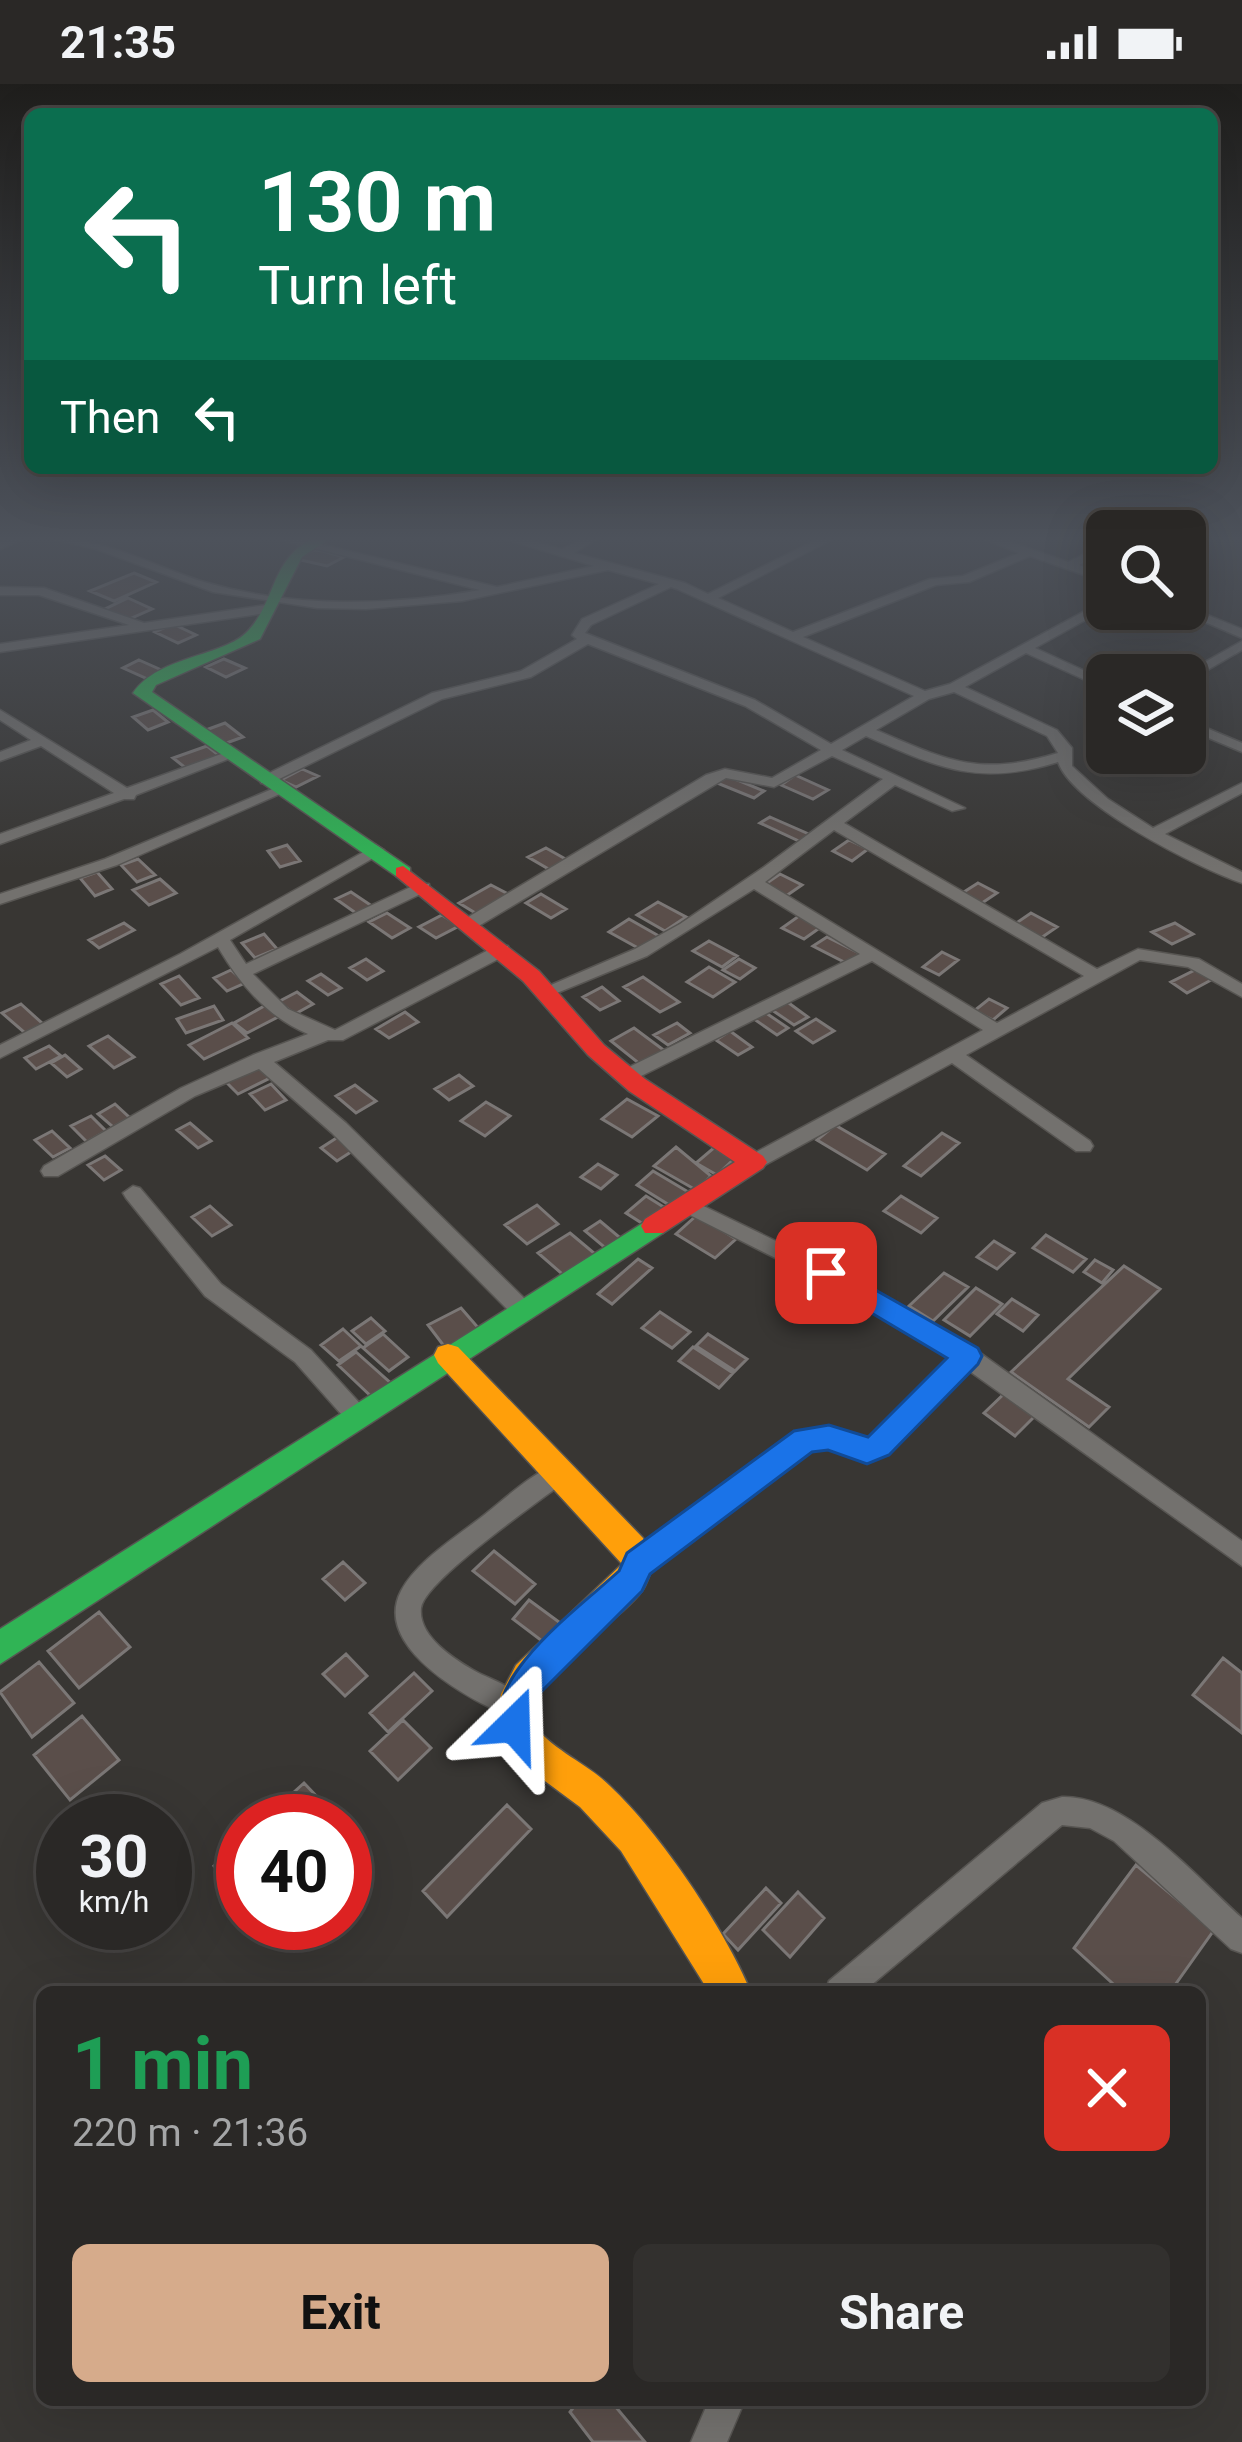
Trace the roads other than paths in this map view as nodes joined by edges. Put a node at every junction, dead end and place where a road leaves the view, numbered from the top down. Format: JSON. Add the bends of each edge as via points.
{"nodes":[{"id":1,"x":227,"y":649,"type":"edge"},
{"id":2,"x":568,"y":649,"type":"edge"},
{"id":3,"x":610,"y":649,"type":"edge"},
{"id":4,"x":821,"y":649,"type":"edge"},
{"id":5,"x":1235,"y":649,"type":"edge"},
{"id":6,"x":1028,"y":650,"type":"joint"},
{"id":7,"x":1206,"y":666,"type":"edge"},
{"id":8,"x":1086,"y":676,"type":"edge"},
{"id":9,"x":955,"y":687,"type":"junction"},
{"id":10,"x":924,"y":697,"type":"junction"},
{"id":11,"x":0,"y":714,"type":"edge"},
{"id":12,"x":866,"y":730,"type":"junction"},
{"id":13,"x":1206,"y":732,"type":"edge"},
{"id":14,"x":42,"y":741,"type":"junction"},
{"id":15,"x":1242,"y":748,"type":"edge"},
{"id":16,"x":831,"y":750,"type":"junction"},
{"id":17,"x":229,"y":756,"type":"junction"},
{"id":18,"x":1064,"y":756,"type":"junction"},
{"id":19,"x":0,"y":758,"type":"edge"},
{"id":20,"x":892,"y":779,"type":"junction"},
{"id":21,"x":273,"y":785,"type":"junction"},
{"id":22,"x":1242,"y":788,"type":"edge"},
{"id":23,"x":129,"y":796,"type":"junction"},
{"id":24,"x":957,"y":808,"type":"dead end"},
{"id":25,"x":832,"y":822,"type":"junction"},
{"id":26,"x":1154,"y":834,"type":"junction"},
{"id":27,"x":0,"y":839,"type":"edge"},
{"id":28,"x":376,"y":850,"type":"junction"},
{"id":29,"x":1242,"y":878,"type":"edge"},
{"id":30,"x":754,"y":882,"type":"junction"},
{"id":31,"x":423,"y":887,"type":"junction"},
{"id":32,"x":0,"y":899,"type":"edge"},
{"id":33,"x":471,"y":923,"type":"junction"},
{"id":34,"x":220,"y":937,"type":"junction"},
{"id":35,"x":502,"y":950,"type":"junction"},
{"id":36,"x":871,"y":955,"type":"junction"},
{"id":37,"x":241,"y":973,"type":"junction"},
{"id":38,"x":1092,"y":974,"type":"junction"},
{"id":39,"x":547,"y":991,"type":"junction"},
{"id":40,"x":1242,"y":992,"type":"edge"},
{"id":41,"x":998,"y":1031,"type":"junction"},
{"id":42,"x":325,"y":1034,"type":"junction"},
{"id":43,"x":0,"y":1052,"type":"edge"},
{"id":44,"x":956,"y":1056,"type":"junction"},
{"id":45,"x":259,"y":1058,"type":"junction"},
{"id":46,"x":626,"y":1076,"type":"junction"},
{"id":47,"x":1083,"y":1146,"type":"dead end"},
{"id":48,"x":754,"y":1162,"type":"junction"},
{"id":49,"x":51,"y":1171,"type":"dead end"},
{"id":50,"x":133,"y":1193,"type":"dead end"},
{"id":51,"x":689,"y":1206,"type":"junction"},
{"id":52,"x":522,"y":1310,"type":"junction"},
{"id":53,"x":448,"y":1355,"type":"junction"},
{"id":54,"x":968,"y":1356,"type":"junction"},
{"id":55,"x":357,"y":1416,"type":"junction"},
{"id":56,"x":559,"y":1473,"type":"junction"},
{"id":57,"x":1242,"y":1555,"type":"edge"},
{"id":58,"x":638,"y":1564,"type":"junction"},
{"id":59,"x":0,"y":1648,"type":"edge"},
{"id":60,"x":513,"y":1706,"type":"junction"},
{"id":61,"x":1242,"y":1938,"type":"edge"},
{"id":62,"x":727,"y":1986,"type":"edge"},
{"id":63,"x":847,"y":1986,"type":"edge"},
{"id":64,"x":724,"y":2406,"type":"edge"},
{"id":65,"x":709,"y":2442,"type":"edge"}],
"edges":[{"from":1,"to":17,"type":"street","via":[[140,689]]},
{"from":2,"to":21,"type":"street","via":[[508,680],[437,696]]},
{"from":3,"to":16,"type":"street","via":[[750,703]]},
{"from":4,"to":10,"type":"street"},
{"from":5,"to":7,"type":"street"},
{"from":6,"to":8,"type":"street"},
{"from":6,"to":9,"type":"street"},
{"from":9,"to":10,"type":"street"},
{"from":9,"to":18,"type":"street","via":[[1052,733]]},
{"from":10,"to":12,"type":"street"},
{"from":11,"to":14,"type":"street"},
{"from":12,"to":16,"type":"street"},
{"from":12,"to":18,"type":"street","via":[[983,773],[1018,772]]},
{"from":13,"to":15,"type":"street"},
{"from":14,"to":19,"type":"street"},
{"from":14,"to":23,"type":"street"},
{"from":16,"to":20,"type":"street"},
{"from":16,"to":33,"type":"street","via":[[767,784],[725,773],[711,778]]},
{"from":17,"to":21,"type":"street"},
{"from":17,"to":23,"type":"street"},
{"from":18,"to":26,"type":"street","via":[[1072,774]]},
{"from":20,"to":24,"type":"street"},
{"from":20,"to":25,"type":"street"},
{"from":21,"to":28,"type":"street"},
{"from":21,"to":32,"type":"street","via":[[111,862]]},
{"from":22,"to":26,"type":"street"},
{"from":23,"to":27,"type":"street"},
{"from":25,"to":30,"type":"street"},
{"from":25,"to":38,"type":"street"},
{"from":26,"to":29,"type":"street"},
{"from":28,"to":31,"type":"street"},
{"from":28,"to":34,"type":"street"},
{"from":30,"to":36,"type":"street"},
{"from":30,"to":39,"type":"street","via":[[647,950]]},
{"from":31,"to":33,"type":"street"},
{"from":31,"to":37,"type":"street"},
{"from":33,"to":35,"type":"street"},
{"from":34,"to":37,"type":"street"},
{"from":34,"to":43,"type":"street"},
{"from":35,"to":39,"type":"street"},
{"from":35,"to":42,"type":"street","via":[[353,1033]]},
{"from":36,"to":41,"type":"street"},
{"from":36,"to":46,"type":"street"},
{"from":37,"to":42,"type":"street","via":[[261,997]]},
{"from":38,"to":40,"type":"street","via":[[1155,954],[1193,963]]},
{"from":38,"to":41,"type":"street"},
{"from":39,"to":46,"type":"street"},
{"from":41,"to":44,"type":"street"},
{"from":42,"to":45,"type":"street"},
{"from":44,"to":47,"type":"street"},
{"from":44,"to":48,"type":"street"},
{"from":45,"to":49,"type":"street"},
{"from":45,"to":52,"type":"street"},
{"from":46,"to":48,"type":"street"},
{"from":48,"to":51,"type":"street"},
{"from":50,"to":55,"type":"street","via":[[202,1278],[303,1356]]},
{"from":51,"to":52,"type":"street"},
{"from":51,"to":54,"type":"street"},
{"from":52,"to":53,"type":"street"},
{"from":53,"to":55,"type":"street"},
{"from":53,"to":56,"type":"street"},
{"from":54,"to":57,"type":"street"},
{"from":54,"to":58,"type":"street","via":[[879,1446],[805,1440]]},
{"from":55,"to":59,"type":"street"},
{"from":56,"to":58,"type":"street"},
{"from":56,"to":60,"type":"street","via":[[429,1576],[409,1602],[409,1622],[423,1646]]},
{"from":58,"to":60,"type":"street"},
{"from":60,"to":62,"type":"street","via":[[525,1743],[598,1800]]},
{"from":61,"to":63,"type":"street","via":[[1124,1832],[1073,1809],[1052,1814]]},
{"from":64,"to":65,"type":"street"}]}
